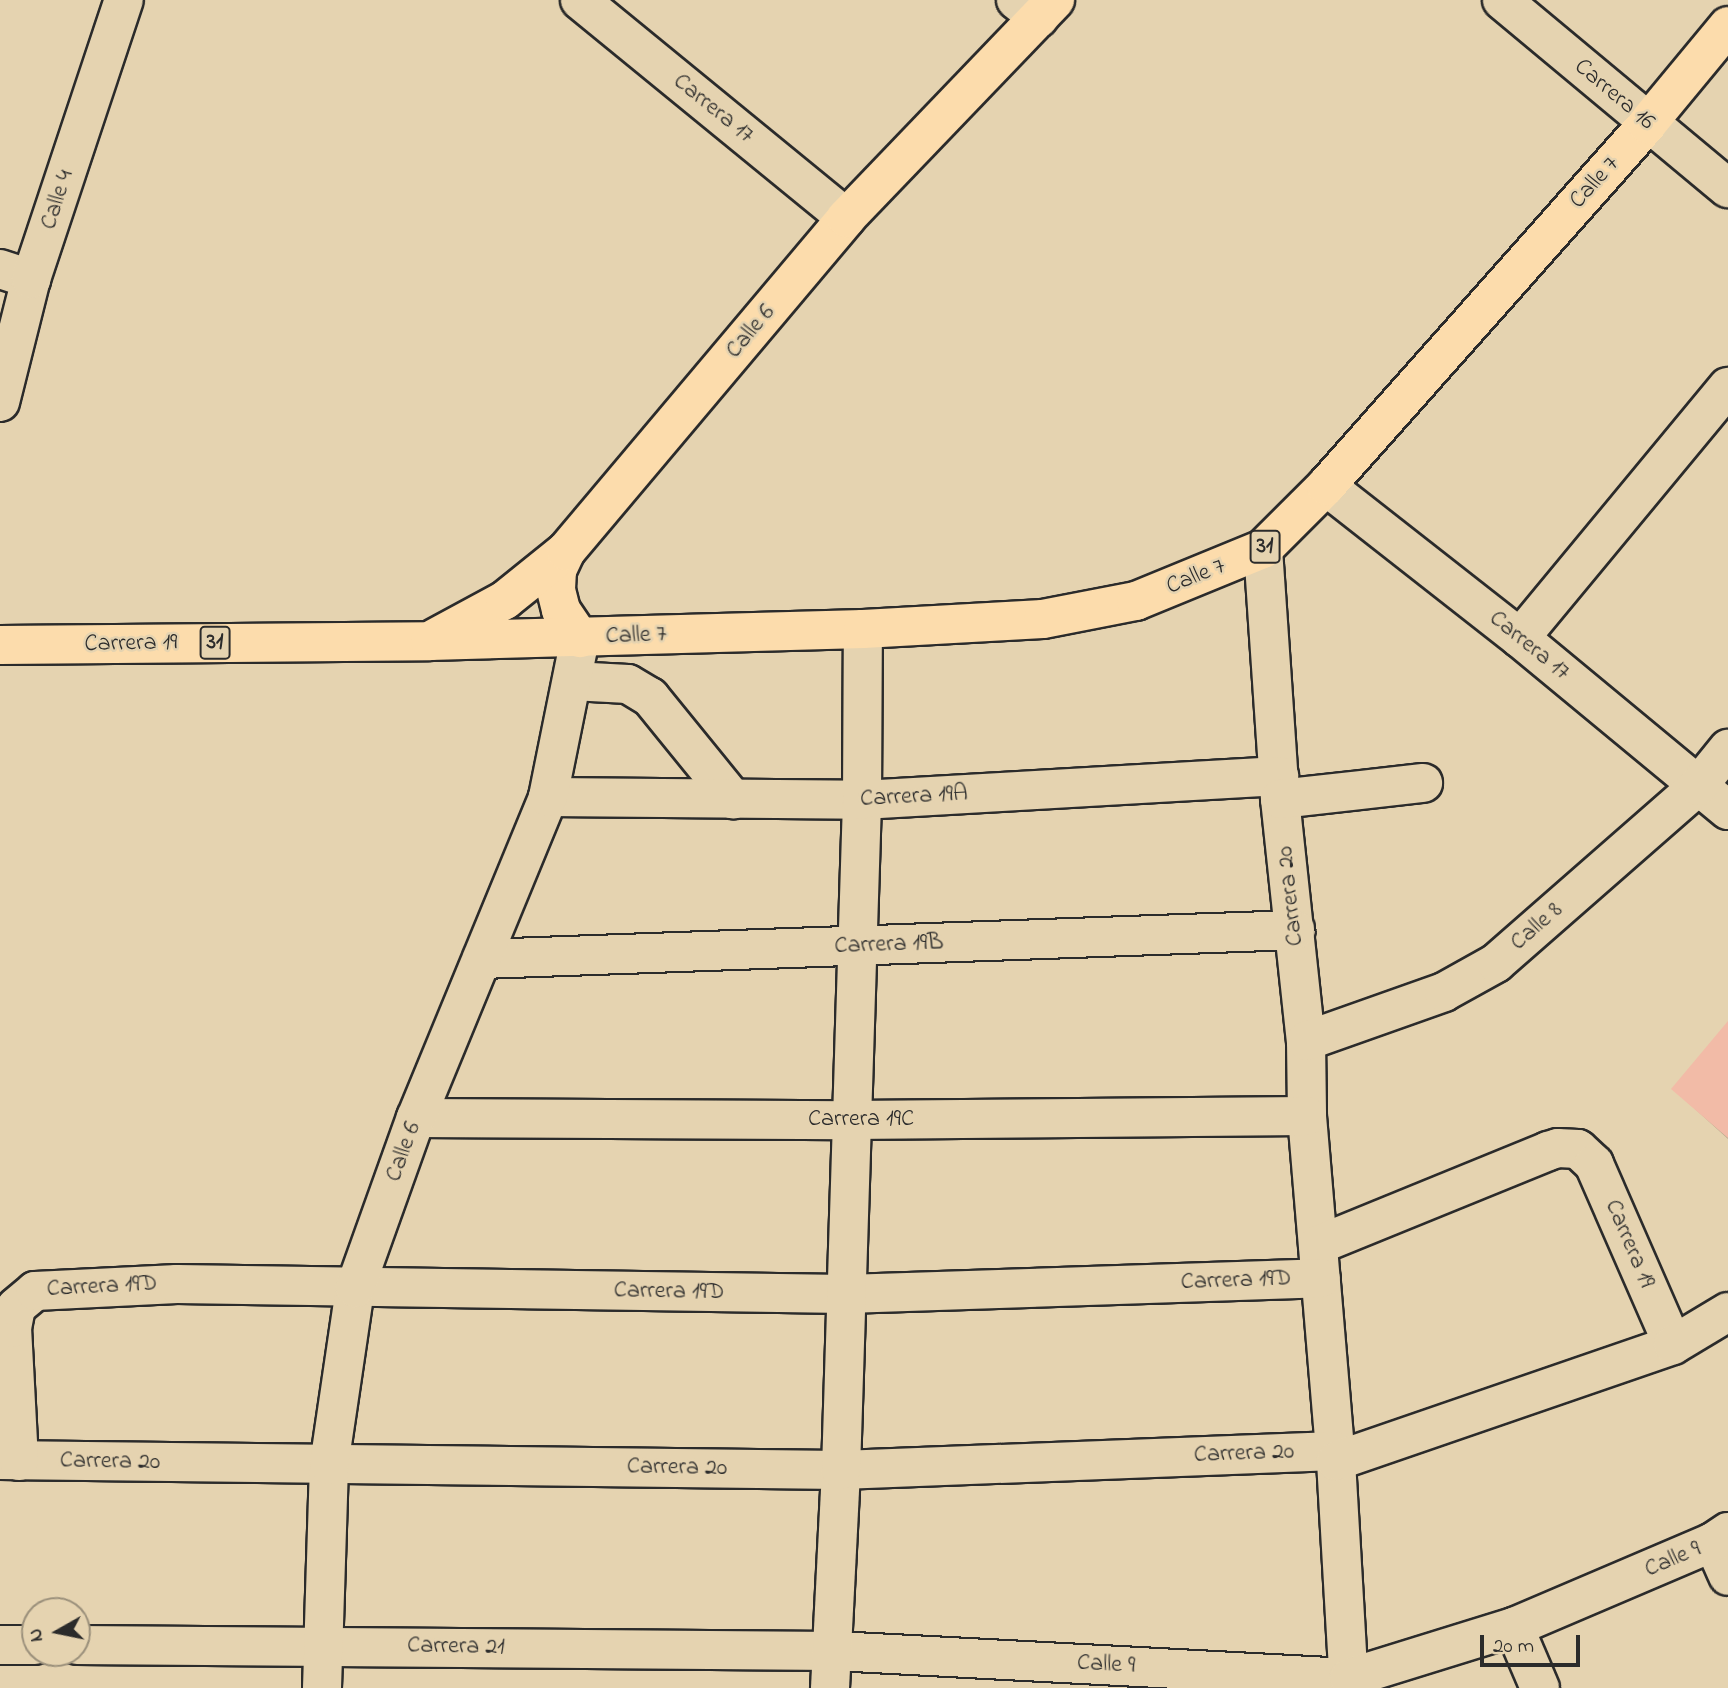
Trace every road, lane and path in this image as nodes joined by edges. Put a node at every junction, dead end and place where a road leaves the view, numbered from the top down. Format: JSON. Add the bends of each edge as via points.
{"nodes":[{"id":1,"x":124,"y":0,"type":"edge"},
{"id":2,"x":580,"y":0,"type":"edge"},
{"id":3,"x":1502,"y":0,"type":"edge"},
{"id":4,"x":1036,"y":6,"type":"edge"},
{"id":5,"x":1728,"y":26,"type":"edge"},
{"id":6,"x":1647,"y":124,"type":"junction"},
{"id":7,"x":1728,"y":188,"type":"edge"},
{"id":8,"x":846,"y":218,"type":"junction"},
{"id":9,"x":15,"y":274,"type":"edge"},
{"id":10,"x":1728,"y":387,"type":"edge"},
{"id":11,"x":0,"y":402,"type":"edge"},
{"id":12,"x":1326,"y":486,"type":"junction"},
{"id":13,"x":1263,"y":550,"type":"junction"},
{"id":14,"x":566,"y":551,"type":"junction"},
{"id":15,"x":863,"y":629,"type":"junction"},
{"id":16,"x":580,"y":638,"type":"junction"},
{"id":17,"x":1520,"y":638,"type":"junction"},
{"id":18,"x":430,"y":641,"type":"junction"},
{"id":19,"x":0,"y":645,"type":"edge"},
{"id":20,"x":572,"y":681,"type":"junction"},
{"id":21,"x":1728,"y":749,"type":"edge"},
{"id":22,"x":1423,"y":783,"type":"dead end"},
{"id":23,"x":1698,"y":786,"type":"junction"},
{"id":24,"x":1280,"y":787,"type":"junction"},
{"id":25,"x":548,"y":797,"type":"junction"},
{"id":26,"x":733,"y":799,"type":"junction"},
{"id":27,"x":862,"y":800,"type":"junction"},
{"id":28,"x":1728,"y":810,"type":"edge"},
{"id":29,"x":1295,"y":930,"type":"junction"},
{"id":30,"x":855,"y":947,"type":"junction"},
{"id":31,"x":482,"y":959,"type":"junction"},
{"id":32,"x":1306,"y":1041,"type":"junction"},
{"id":33,"x":1307,"y":1116,"type":"junction"},
{"id":34,"x":416,"y":1118,"type":"junction"},
{"id":35,"x":850,"y":1121,"type":"junction"},
{"id":36,"x":1578,"y":1149,"type":"joint"},
{"id":37,"x":1320,"y":1262,"type":"junction"},
{"id":38,"x":355,"y":1289,"type":"junction"},
{"id":39,"x":846,"y":1294,"type":"junction"},
{"id":40,"x":1728,"y":1312,"type":"edge"},
{"id":41,"x":1673,"y":1345,"type":"junction"},
{"id":42,"x":1336,"y":1456,"type":"junction"},
{"id":43,"x":10,"y":1460,"type":"edge"},
{"id":44,"x":330,"y":1465,"type":"junction"},
{"id":45,"x":841,"y":1469,"type":"junction"},
{"id":46,"x":1723,"y":1550,"type":"edge"},
{"id":47,"x":1514,"y":1627,"type":"junction"},
{"id":48,"x":0,"y":1645,"type":"edge"},
{"id":49,"x":21,"y":1645,"type":"edge"},
{"id":50,"x":91,"y":1645,"type":"edge"},
{"id":51,"x":323,"y":1645,"type":"junction"},
{"id":52,"x":832,"y":1670,"type":"edge"},
{"id":53,"x":1349,"y":1683,"type":"edge"},
{"id":54,"x":322,"y":1688,"type":"edge"},
{"id":55,"x":1540,"y":1688,"type":"edge"}],
"edges":[{"from":1,"to":9,"type":"street","name":"Calle 4"},
{"from":2,"to":8,"type":"street","name":"Carrera 17"},
{"from":3,"to":6,"type":"street","name":"Carrera 16"},
{"from":4,"to":8,"type":"main road","name":"Calle 6","number":"31"},
{"from":5,"to":6,"type":"main road","name":"Calle 7","number":"31"},
{"from":6,"to":7,"type":"street","name":"Carrera 16"},
{"from":6,"to":12,"type":"main road","name":"Calle 7","number":"31"},
{"from":8,"to":14,"type":"main road","name":"Calle 6","number":"31"},
{"from":9,"to":11,"type":"street","name":"Calle 4"},
{"from":10,"to":17,"type":"street"},
{"from":12,"to":13,"type":"main road","name":"Calle 7","number":"31"},
{"from":12,"to":17,"type":"street","name":"Carrera 17"},
{"from":13,"to":15,"type":"main road","name":"Calle 7","number":"31","via":[[1136,601],[1096,609],[1043,619]]},
{"from":13,"to":24,"type":"street","name":"Carrera 20"},
{"from":14,"to":16,"type":"main road","via":[[557,570],[556,590],[561,610]]},
{"from":14,"to":18,"type":"main road","name":"Calle 6","number":"31","via":[[505,600]]},
{"from":15,"to":16,"type":"main road","name":"Calle 7","number":"31"},
{"from":15,"to":27,"type":"street"},
{"from":16,"to":18,"type":"main road","name":"Calle 7","number":"31"},
{"from":16,"to":20,"type":"street","name":"Calle 6"},
{"from":17,"to":23,"type":"street","name":"Carrera 17"},
{"from":18,"to":19,"type":"main road","name":"Carrera 19","number":"31"},
{"from":20,"to":25,"type":"street","name":"Calle 6"},
{"from":20,"to":26,"type":"street","via":[[628,684],[650,697]]},
{"from":21,"to":23,"type":"street","name":"Calle 8"},
{"from":22,"to":24,"type":"street","name":"Carrera 19A"},
{"from":23,"to":28,"type":"street","name":"Carrera 17"},
{"from":23,"to":32,"type":"street","name":"Calle 8","via":[[1496,963],[1444,992]]},
{"from":24,"to":27,"type":"street","name":"Carrera 19A"},
{"from":24,"to":29,"type":"street","name":"Carrera 20"},
{"from":25,"to":26,"type":"street","name":"Carrera 19A"},
{"from":25,"to":31,"type":"street","name":"Calle 6"},
{"from":26,"to":27,"type":"street","name":"Carrera 19A"},
{"from":27,"to":30,"type":"street"},
{"from":29,"to":30,"type":"street","name":"Carrera 19B"},
{"from":29,"to":32,"type":"street","name":"Carrera 20"},
{"from":30,"to":31,"type":"street","name":"Carrera 19B"},
{"from":30,"to":35,"type":"street"},
{"from":31,"to":34,"type":"street","name":"Calle 6"},
{"from":32,"to":33,"type":"street","name":"Carrera 20"},
{"from":33,"to":35,"type":"street","name":"Carrera 19C"},
{"from":33,"to":37,"type":"street","name":"Carrera 20"},
{"from":34,"to":35,"type":"street","name":"Carrera 19C"},
{"from":34,"to":38,"type":"street","name":"Calle 6"},
{"from":35,"to":39,"type":"street"},
{"from":36,"to":37,"type":"street","name":"Carrera 19D","via":[[1548,1151]]},
{"from":36,"to":41,"type":"street","name":"Carrera 19","via":[[1594,1164]]},
{"from":37,"to":39,"type":"street","name":"Carrera 19D"},
{"from":37,"to":42,"type":"street","name":"Carrera 20"},
{"from":38,"to":39,"type":"street","name":"Carrera 19D"},
{"from":38,"to":43,"type":"street","name":"Carrera 19D","via":[[177,1284],[35,1291],[20,1300],[12,1328]]},
{"from":38,"to":44,"type":"street","name":"Calle 6"},
{"from":39,"to":45,"type":"street"},
{"from":40,"to":41,"type":"street","name":"Carrera 20"},
{"from":41,"to":42,"type":"street","name":"Carrera 20"},
{"from":42,"to":45,"type":"street","name":"Carrera 20"},
{"from":42,"to":53,"type":"street","name":"Carrera 20"},
{"from":43,"to":44,"type":"street","name":"Carrera 20"},
{"from":44,"to":45,"type":"street","name":"Carrera 20"},
{"from":44,"to":51,"type":"street","name":"Calle 6"},
{"from":45,"to":52,"type":"street"},
{"from":46,"to":47,"type":"street","name":"Calle 9"},
{"from":47,"to":53,"type":"street","name":"Calle 9"},
{"from":47,"to":55,"type":"street"},
{"from":48,"to":49,"type":"street"},
{"from":50,"to":51,"type":"street","name":"Carrera 21"},
{"from":51,"to":52,"type":"street","name":"Carrera 21"},
{"from":51,"to":54,"type":"street","name":"Calle 6"},
{"from":52,"to":53,"type":"street","name":"Calle 9"}]}
